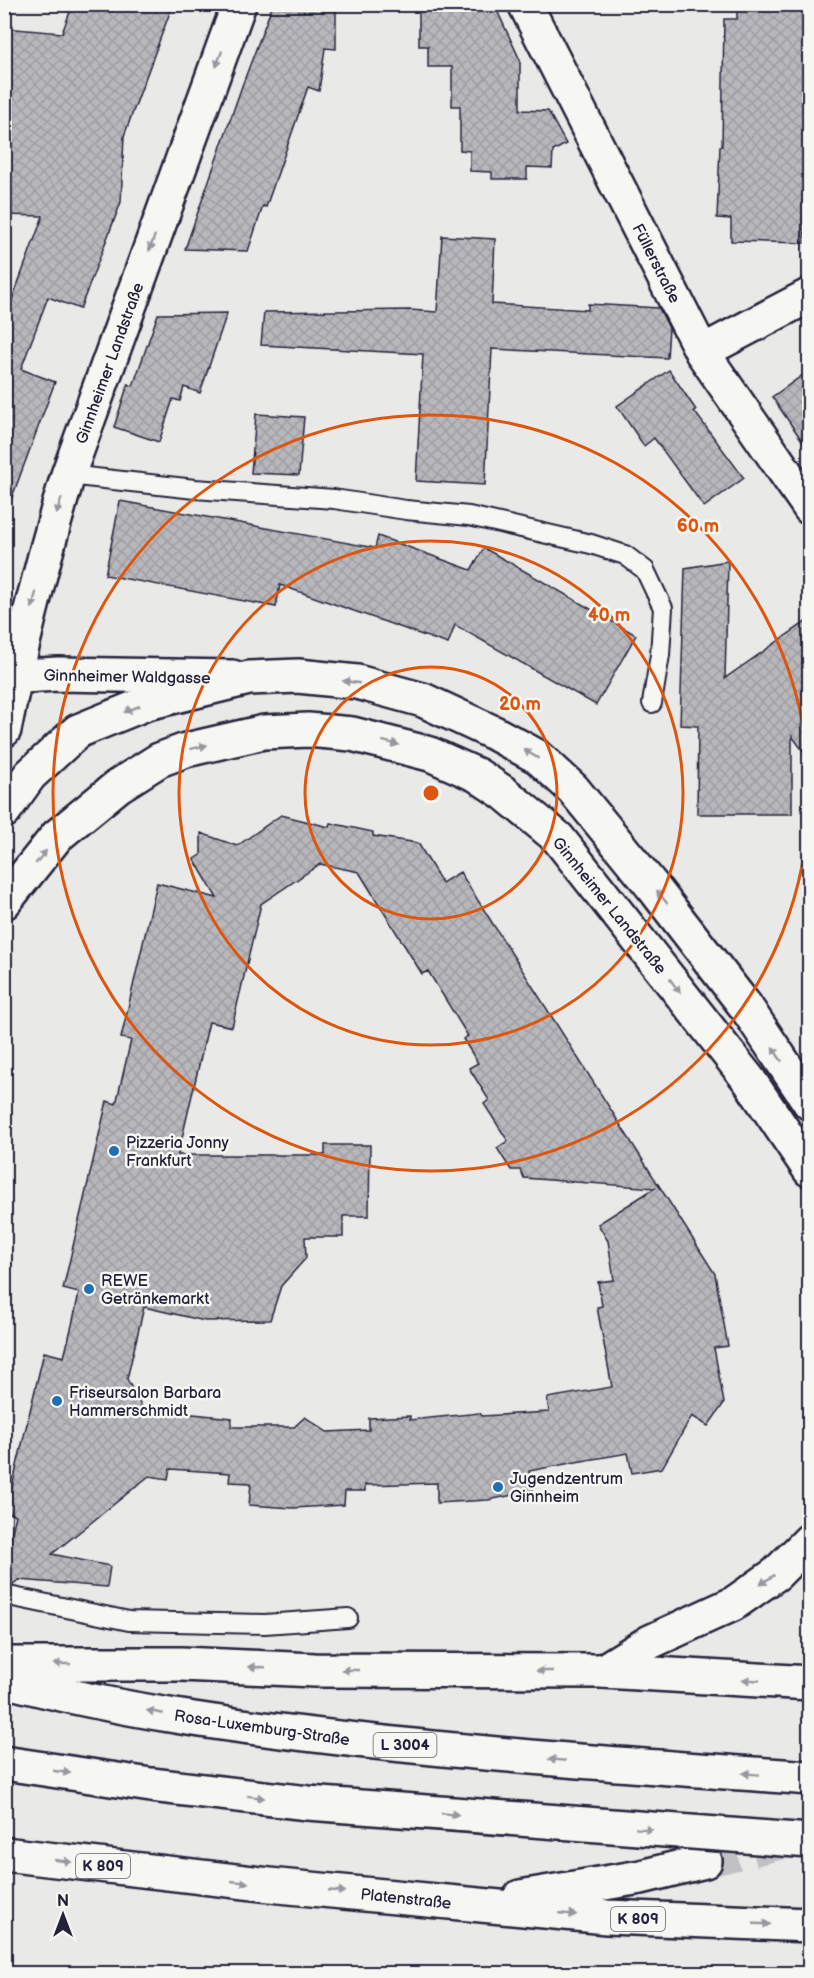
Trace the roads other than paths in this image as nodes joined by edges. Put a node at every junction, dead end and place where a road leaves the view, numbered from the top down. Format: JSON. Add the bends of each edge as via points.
{"nodes":[{"id":1,"x":239,"y":4,"type":"edge"},
{"id":2,"x":525,"y":4,"type":"edge"},
{"id":3,"x":810,"y":295,"type":"edge"},
{"id":4,"x":702,"y":352,"type":"junction"},
{"id":5,"x":68,"y":475,"type":"junction"},
{"id":6,"x":810,"y":508,"type":"edge"},
{"id":7,"x":10,"y":677,"type":"edge"},
{"id":8,"x":249,"y":678,"type":"junction"},
{"id":9,"x":652,"y":703,"type":"dead end"},
{"id":10,"x":4,"y":730,"type":"edge"},
{"id":11,"x":4,"y":811,"type":"edge"},
{"id":12,"x":4,"y":902,"type":"edge"},
{"id":13,"x":810,"y":1103,"type":"edge"},
{"id":14,"x":810,"y":1170,"type":"edge"},
{"id":15,"x":810,"y":1540,"type":"edge"},
{"id":16,"x":4,"y":1595,"type":"edge"},
{"id":17,"x":348,"y":1618,"type":"dead end"},
{"id":18,"x":4,"y":1664,"type":"edge"},
{"id":19,"x":603,"y":1671,"type":"junction"},
{"id":20,"x":4,"y":1680,"type":"edge"},
{"id":21,"x":810,"y":1683,"type":"edge"},
{"id":22,"x":4,"y":1763,"type":"edge"},
{"id":23,"x":810,"y":1778,"type":"edge"},
{"id":24,"x":810,"y":1841,"type":"edge"},
{"id":25,"x":4,"y":1854,"type":"edge"},
{"id":26,"x":705,"y":1861,"type":"tunnel mouth"},
{"id":27,"x":468,"y":1905,"type":"junction"},
{"id":28,"x":810,"y":1925,"type":"edge"}],
"edges":[{"from":1,"to":5,"type":"main road","name":"Ginnheimer Landstraße","one_way":true},
{"from":2,"to":4,"type":"main road","name":"Füllerstraße"},
{"from":3,"to":4,"type":"main road"},
{"from":4,"to":6,"type":"main road","name":"Füllerstraße"},
{"from":5,"to":7,"type":"main road","name":"Ginnheimer Landstraße","one_way":true},
{"from":5,"to":9,"type":"lane","via":[[334,499],[469,516],[625,555],[645,570],[663,608]]},
{"from":7,"to":8,"type":"main road","name":"Ginnheimer Waldgasse","via":[[58,674]]},
{"from":7,"to":10,"type":"main road","name":"Ginnheimer Landstraße"},
{"from":8,"to":11,"type":"main road","one_way":true,"via":[[147,703],[78,731],[30,774]]},
{"from":13,"to":8,"type":"main road","one_way":true,"via":[[746,1007],[661,896],[573,789],[538,757],[423,700],[357,682],[298,676]]},
{"from":12,"to":14,"type":"main road","name":"Ginnheimer Landstraße","one_way":true,"via":[[57,836],[118,786],[159,760],[186,750],[264,732],[308,730],[352,734],[430,754],[477,775],[558,838],[748,1080]]},
{"from":15,"to":19,"type":"main road","one_way":true,"via":[[776,1574],[733,1604],[650,1642]]},
{"from":16,"to":17,"type":"lane","via":[[129,1621],[265,1624]]},
{"from":19,"to":18,"type":"main road","one_way":true},
{"from":21,"to":19,"type":"main road","one_way":true},
{"from":23,"to":20,"type":"main road","name":"Rosa-Luxemburg-Straße","number":"L 3004","one_way":true,"via":[[472,1753],[222,1724]]},
{"from":22,"to":24,"type":"main road","one_way":true,"bridge":true,"via":[[308,1803]]},
{"from":25,"to":27,"type":"main road","name":"Platenstraße","number":"K 809","one_way":true},
{"from":26,"to":27,"type":"main road","number":"K 809","via":[[641,1877]]},
{"from":27,"to":28,"type":"main road","name":"Platenstraße","number":"K 809","one_way":true,"via":[[608,1917]]}]}
